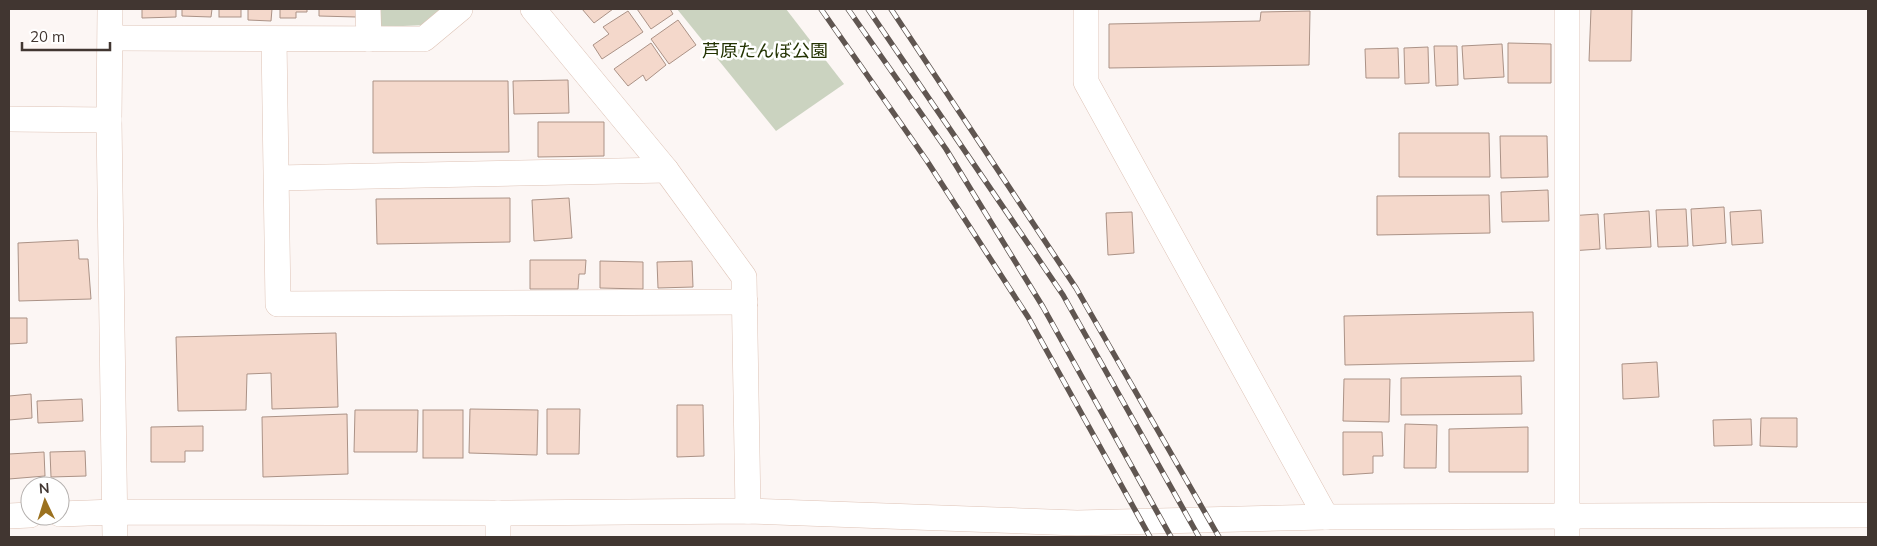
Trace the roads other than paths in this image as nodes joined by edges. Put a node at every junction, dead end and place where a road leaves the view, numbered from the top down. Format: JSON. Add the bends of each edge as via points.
{"nodes":[{"id":1,"x":110,"y":9,"type":"edge"},
{"id":2,"x":368,"y":9,"type":"edge"},
{"id":3,"x":460,"y":9,"type":"edge"},
{"id":4,"x":533,"y":9,"type":"edge"},
{"id":5,"x":1086,"y":9,"type":"edge"},
{"id":6,"x":1567,"y":9,"type":"edge"},
{"id":7,"x":111,"y":38,"type":"junction"},
{"id":8,"x":369,"y":38,"type":"junction"},
{"id":9,"x":274,"y":39,"type":"junction"},
{"id":10,"x":9,"y":120,"type":"edge"},
{"id":11,"x":109,"y":120,"type":"junction"},
{"id":12,"x":666,"y":170,"type":"junction"},
{"id":13,"x":277,"y":178,"type":"junction"},
{"id":14,"x":744,"y":302,"type":"junction"},
{"id":15,"x":748,"y":511,"type":"junction"},
{"id":16,"x":115,"y":512,"type":"junction"},
{"id":17,"x":70,"y":514,"type":"edge"},
{"id":18,"x":1868,"y":515,"type":"edge"},
{"id":19,"x":1326,"y":517,"type":"junction"},
{"id":20,"x":498,"y":525,"type":"edge"},
{"id":21,"x":1791,"y":526,"type":"edge"},
{"id":22,"x":1566,"y":527,"type":"edge"},
{"id":23,"x":1077,"y":530,"type":"edge"},
{"id":24,"x":115,"y":537,"type":"edge"}],
"edges":[{"from":1,"to":7,"type":"street"},
{"from":2,"to":8,"type":"street"},
{"from":3,"to":8,"type":"street","via":[[424,38]]},
{"from":4,"to":12,"type":"street"},
{"from":5,"to":19,"type":"street","via":[[1086,82]]},
{"from":6,"to":22,"type":"street"},
{"from":7,"to":9,"type":"street"},
{"from":7,"to":11,"type":"street"},
{"from":8,"to":9,"type":"street"},
{"from":9,"to":13,"type":"street"},
{"from":10,"to":11,"type":"street"},
{"from":11,"to":16,"type":"street"},
{"from":12,"to":13,"type":"street"},
{"from":12,"to":14,"type":"street","via":[[744,277]]},
{"from":13,"to":14,"type":"street","via":[[278,304]]},
{"from":14,"to":15,"type":"street"},
{"from":15,"to":20,"type":"street"},
{"from":15,"to":23,"type":"street"},
{"from":16,"to":17,"type":"street"},
{"from":16,"to":20,"type":"street"},
{"from":16,"to":24,"type":"street"},
{"from":18,"to":21,"type":"street"},
{"from":19,"to":22,"type":"street"},
{"from":19,"to":23,"type":"street"},
{"from":21,"to":22,"type":"street"}]}
